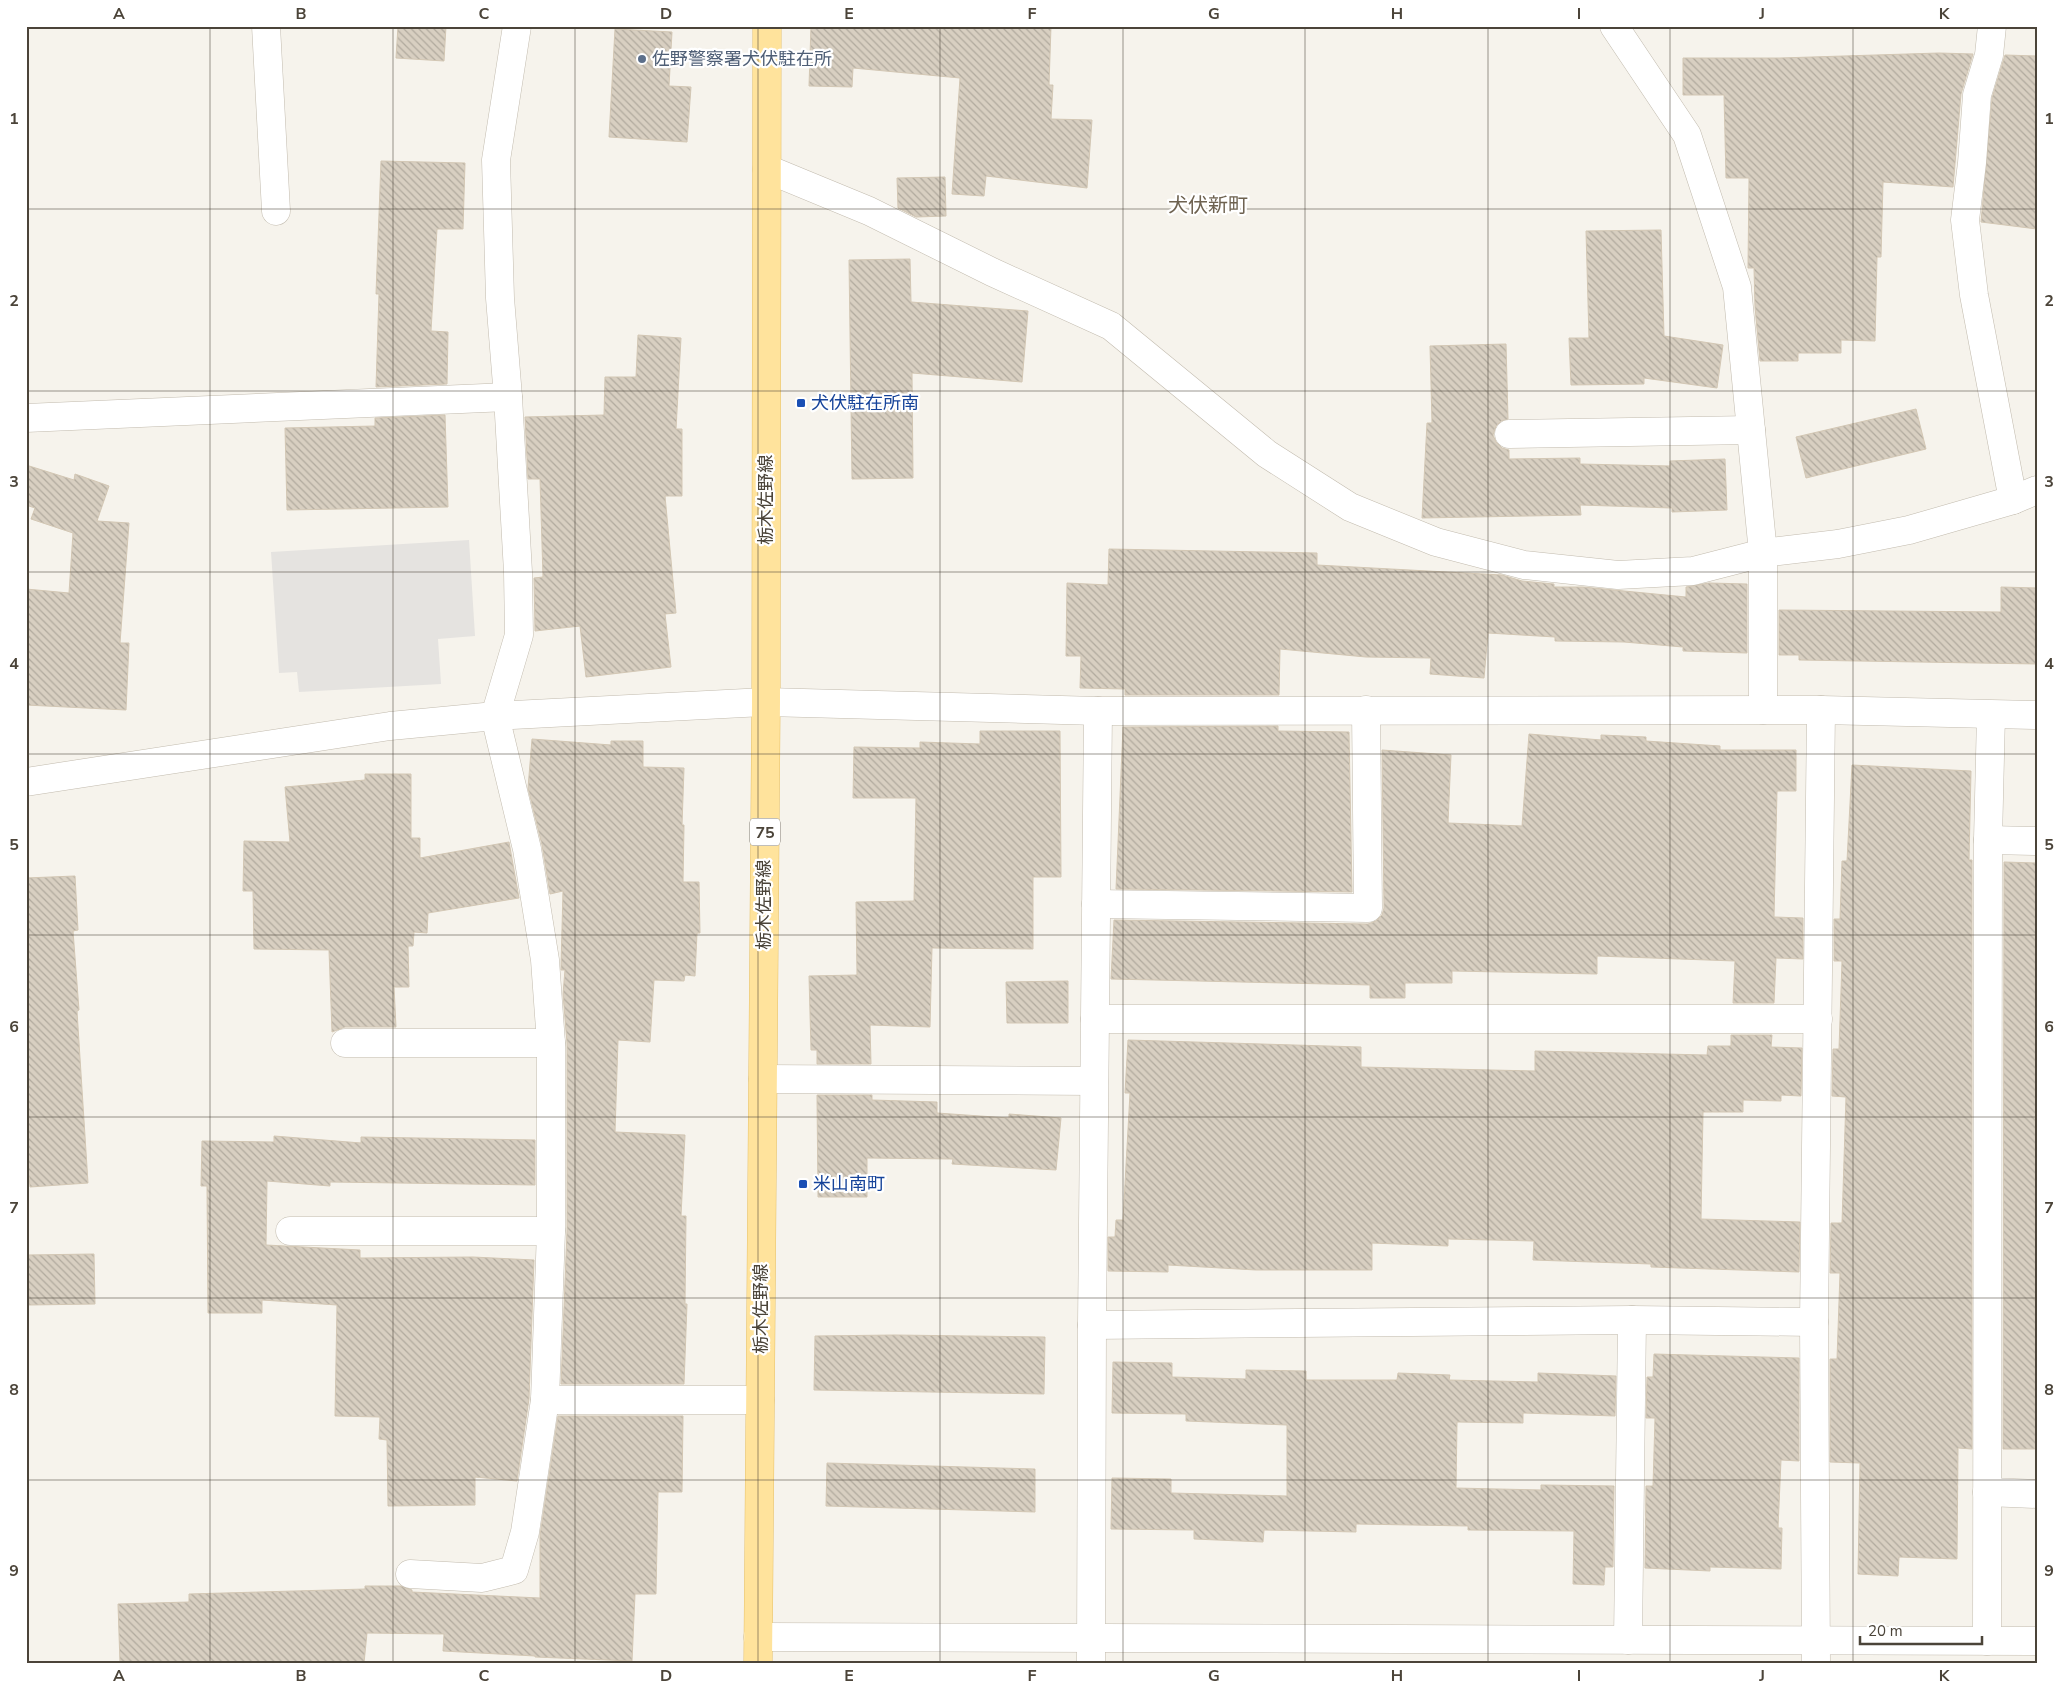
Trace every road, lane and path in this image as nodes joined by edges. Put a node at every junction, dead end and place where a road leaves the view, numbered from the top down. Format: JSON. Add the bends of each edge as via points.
{"nodes":[{"id":1,"x":266,"y":26,"type":"edge"},
{"id":2,"x":517,"y":26,"type":"edge"},
{"id":3,"x":767,"y":26,"type":"edge"},
{"id":4,"x":1614,"y":26,"type":"edge"},
{"id":5,"x":1992,"y":26,"type":"edge"},
{"id":6,"x":767,"y":169,"type":"junction"},
{"id":7,"x":276,"y":211,"type":"dead end"},
{"id":8,"x":508,"y":397,"type":"junction"},
{"id":9,"x":26,"y":418,"type":"edge"},
{"id":10,"x":1751,"y":430,"type":"junction"},
{"id":11,"x":1509,"y":434,"type":"dead end"},
{"id":12,"x":2025,"y":495,"type":"edge"},
{"id":13,"x":1763,"y":553,"type":"junction"},
{"id":14,"x":766,"y":702,"type":"junction"},
{"id":15,"x":1366,"y":710,"type":"junction"},
{"id":16,"x":1763,"y":710,"type":"junction"},
{"id":17,"x":1821,"y":710,"type":"junction"},
{"id":18,"x":1098,"y":711,"type":"junction"},
{"id":19,"x":1991,"y":715,"type":"junction"},
{"id":20,"x":2037,"y":715,"type":"edge"},
{"id":21,"x":495,"y":716,"type":"junction"},
{"id":22,"x":26,"y":782,"type":"edge"},
{"id":23,"x":1988,"y":840,"type":"junction"},
{"id":24,"x":2037,"y":841,"type":"edge"},
{"id":25,"x":1096,"y":904,"type":"junction"},
{"id":26,"x":1094,"y":1019,"type":"junction"},
{"id":27,"x":1818,"y":1019,"type":"junction"},
{"id":28,"x":345,"y":1043,"type":"dead end"},
{"id":29,"x":551,"y":1043,"type":"junction"},
{"id":30,"x":763,"y":1079,"type":"junction"},
{"id":31,"x":1094,"y":1081,"type":"junction"},
{"id":32,"x":290,"y":1231,"type":"dead end"},
{"id":33,"x":551,"y":1231,"type":"junction"},
{"id":34,"x":1632,"y":1320,"type":"junction"},
{"id":35,"x":1814,"y":1322,"type":"junction"},
{"id":36,"x":1092,"y":1324,"type":"junction"},
{"id":37,"x":545,"y":1400,"type":"junction"},
{"id":38,"x":760,"y":1400,"type":"junction"},
{"id":39,"x":1987,"y":1492,"type":"junction"},
{"id":40,"x":2037,"y":1494,"type":"edge"},
{"id":41,"x":410,"y":1574,"type":"dead end"},
{"id":42,"x":1628,"y":1640,"type":"junction"},
{"id":43,"x":1987,"y":1641,"type":"junction"},
{"id":44,"x":2037,"y":1642,"type":"edge"},
{"id":45,"x":758,"y":1650,"type":"edge"},
{"id":46,"x":1091,"y":1651,"type":"edge"},
{"id":47,"x":1817,"y":1652,"type":"edge"}],
"edges":[{"from":1,"to":7,"type":"street"},
{"from":2,"to":8,"type":"street","via":[[496,160],[500,298]]},
{"from":3,"to":6,"type":"main road","name":"栃木佐野線","number":"75"},
{"from":4,"to":10,"type":"street","via":[[1687,135],[1738,287]]},
{"from":5,"to":12,"type":"street","via":[[1989,54],[1977,95],[1965,220],[1974,296]]},
{"from":6,"to":13,"type":"street","via":[[869,211],[1111,326],[1267,454],[1350,508],[1436,542],[1524,565],[1618,575],[1693,571]]},
{"from":6,"to":14,"type":"main road","name":"栃木佐野線","number":"75"},
{"from":8,"to":9,"type":"street"},
{"from":8,"to":21,"type":"street","via":[[519,635]]},
{"from":10,"to":11,"type":"street"},
{"from":10,"to":13,"type":"street"},
{"from":12,"to":13,"type":"street","via":[[1909,530],[1838,544]]},
{"from":13,"to":16,"type":"street"},
{"from":14,"to":18,"type":"street"},
{"from":14,"to":21,"type":"street"},
{"from":14,"to":30,"type":"main road","name":"栃木佐野線","number":"75"},
{"from":15,"to":16,"type":"street"},
{"from":15,"to":18,"type":"street"},
{"from":15,"to":25,"type":"street","via":[[1368,908]]},
{"from":16,"to":17,"type":"street"},
{"from":17,"to":19,"type":"street"},
{"from":17,"to":27,"type":"street"},
{"from":18,"to":25,"type":"street"},
{"from":19,"to":20,"type":"street"},
{"from":19,"to":23,"type":"street"},
{"from":21,"to":22,"type":"street","via":[[390,726]]},
{"from":21,"to":29,"type":"street","via":[[527,849],[545,960]]},
{"from":23,"to":24,"type":"street"},
{"from":23,"to":39,"type":"street"},
{"from":25,"to":26,"type":"street"},
{"from":26,"to":27,"type":"street"},
{"from":26,"to":31,"type":"street"},
{"from":27,"to":35,"type":"street"},
{"from":28,"to":29,"type":"street"},
{"from":29,"to":33,"type":"street"},
{"from":30,"to":31,"type":"street"},
{"from":30,"to":38,"type":"main road","name":"栃木佐野線","number":"75"},
{"from":31,"to":36,"type":"street"},
{"from":32,"to":33,"type":"street"},
{"from":33,"to":37,"type":"street"},
{"from":34,"to":35,"type":"street"},
{"from":34,"to":36,"type":"street"},
{"from":34,"to":42,"type":"street"},
{"from":35,"to":47,"type":"street"},
{"from":36,"to":46,"type":"street"},
{"from":37,"to":38,"type":"street"},
{"from":37,"to":41,"type":"street","via":[[525,1532],[514,1570],[482,1578]]},
{"from":38,"to":45,"type":"main road","name":"栃木佐野線","number":"75"},
{"from":39,"to":40,"type":"street"},
{"from":39,"to":43,"type":"street"},
{"from":42,"to":46,"type":"street"},
{"from":42,"to":47,"type":"street"},
{"from":43,"to":44,"type":"street"},
{"from":43,"to":47,"type":"street"},
{"from":45,"to":46,"type":"street"}]}
